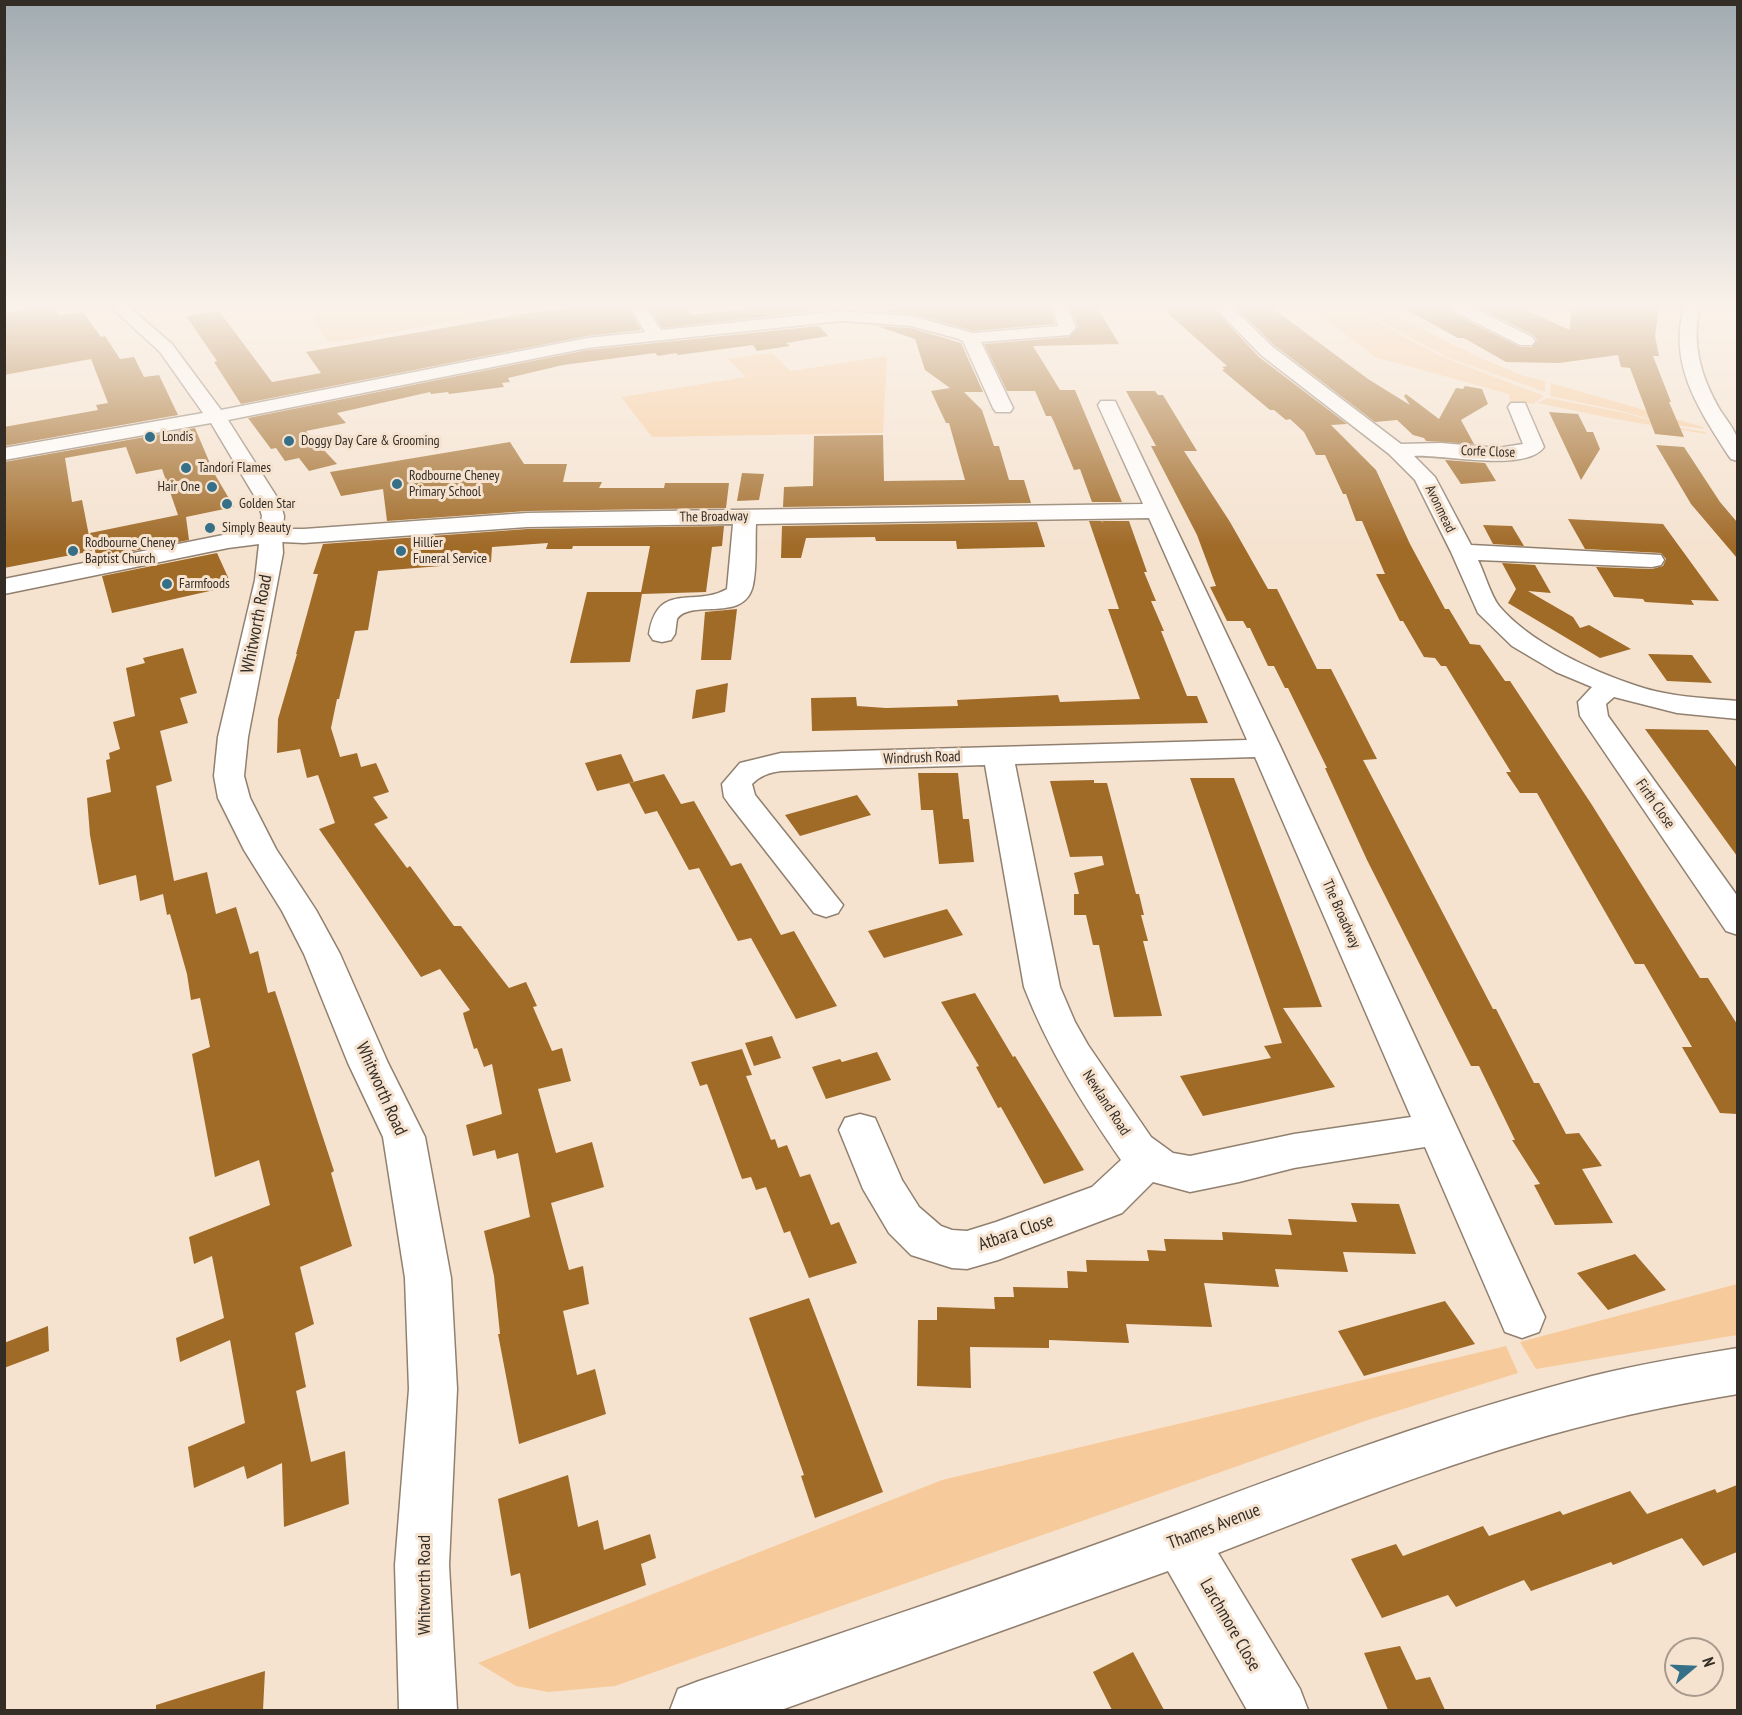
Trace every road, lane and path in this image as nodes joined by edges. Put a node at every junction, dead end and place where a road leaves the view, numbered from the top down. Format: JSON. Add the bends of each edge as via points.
{"nodes":[{"id":1,"x":193,"y":387,"type":"edge"},
{"id":2,"x":363,"y":387,"type":"edge"},
{"id":3,"x":993,"y":387,"type":"edge"},
{"id":4,"x":1314,"y":387,"type":"edge"},
{"id":5,"x":1701,"y":387,"type":"edge"},
{"id":6,"x":1108,"y":405,"type":"dead end"},
{"id":7,"x":1518,"y":407,"type":"dead end"},
{"id":8,"x":1003,"y":408,"type":"dead end"},
{"id":9,"x":214,"y":417,"type":"junction"},
{"id":10,"x":1396,"y":450,"type":"junction"},
{"id":11,"x":4,"y":454,"type":"edge"},
{"id":12,"x":1737,"y":455,"type":"edge"},
{"id":13,"x":1158,"y":512,"type":"junction"},
{"id":14,"x":745,"y":516,"type":"junction"},
{"id":15,"x":270,"y":536,"type":"junction"},
{"id":16,"x":1462,"y":552,"type":"junction"},
{"id":17,"x":1652,"y":560,"type":"dead end"},
{"id":18,"x":4,"y":587,"type":"edge"},
{"id":19,"x":662,"y":634,"type":"dead end"},
{"id":20,"x":1609,"y":686,"type":"junction"},
{"id":21,"x":1737,"y":710,"type":"edge"},
{"id":22,"x":1266,"y":748,"type":"junction"},
{"id":23,"x":998,"y":756,"type":"junction"},
{"id":24,"x":826,"y":905,"type":"dead end"},
{"id":25,"x":1737,"y":923,"type":"edge"},
{"id":26,"x":1438,"y":1129,"type":"junction"},
{"id":27,"x":860,"y":1130,"type":"dead end"},
{"id":28,"x":1149,"y":1160,"type":"junction"},
{"id":29,"x":1522,"y":1317,"type":"dead end"},
{"id":30,"x":1737,"y":1371,"type":"edge"},
{"id":31,"x":1180,"y":1540,"type":"junction"},
{"id":32,"x":428,"y":1710,"type":"edge"},
{"id":33,"x":699,"y":1710,"type":"edge"},
{"id":34,"x":1279,"y":1710,"type":"edge"}],
"edges":[{"from":1,"to":9,"type":"street","name":"Whitworth Road"},
{"from":2,"to":9,"type":"street"},
{"from":3,"to":8,"type":"street"},
{"from":4,"to":10,"type":"street","name":"Avonmead"},
{"from":5,"to":12,"type":"street"},
{"from":6,"to":13,"type":"street","name":"The Broadway"},
{"from":7,"to":10,"type":"street","name":"Corfe Close","via":[[1534,447],[1529,451],[1510,454]]},
{"from":9,"to":11,"type":"street"},
{"from":9,"to":15,"type":"street","name":"Whitworth Road","via":[[247,462],[269,502],[273,516]]},
{"from":10,"to":16,"type":"street","name":"Avonmead","via":[[1424,477]]},
{"from":13,"to":14,"type":"street","name":"The Broadway"},
{"from":13,"to":22,"type":"street","name":"The Broadway"},
{"from":14,"to":15,"type":"street","name":"The Broadway","via":[[527,520]]},
{"from":14,"to":19,"type":"street","via":[[741,586],[737,594],[723,601],[671,608],[664,616]]},
{"from":15,"to":18,"type":"street","name":"The Broadway"},
{"from":15,"to":32,"type":"street","name":"Whitworth Road","via":[[266,587],[233,737],[229,776],[234,798],[260,850],[322,954],[368,1064],[404,1137],[428,1278],[433,1389],[422,1565]]},
{"from":16,"to":17,"type":"street"},
{"from":16,"to":20,"type":"street","name":"Avonmead","via":[[1487,608],[1502,624],[1557,661]]},
{"from":20,"to":21,"type":"street","name":"Avonmead","via":[[1677,704]]},
{"from":20,"to":25,"type":"street","name":"Firth Close","via":[[1592,702],[1594,716]]},
{"from":22,"to":23,"type":"street","name":"Windrush Road"},
{"from":22,"to":26,"type":"street","name":"The Broadway"},
{"from":23,"to":24,"type":"street","name":"Windrush Road","via":[[781,762],[747,770],[737,783],[740,797]]},
{"from":23,"to":28,"type":"street","name":"Newland Road","via":[[1042,987],[1074,1055],[1136,1149]]},
{"from":26,"to":28,"type":"street","name":"Newland Road","via":[[1294,1151],[1190,1174],[1162,1168]]},
{"from":26,"to":29,"type":"street","name":"The Broadway"},
{"from":27,"to":28,"type":"street","name":"Atbara Close","via":[[884,1189],[904,1220],[927,1241],[952,1249],[967,1250],[998,1241],[1107,1200]]},
{"from":30,"to":31,"type":"street","name":"Thames Avenue","via":[[1634,1389],[1546,1411],[1378,1465]]},
{"from":31,"to":33,"type":"street","name":"Thames Avenue"},
{"from":31,"to":34,"type":"street","name":"Larchmore Close"}]}
